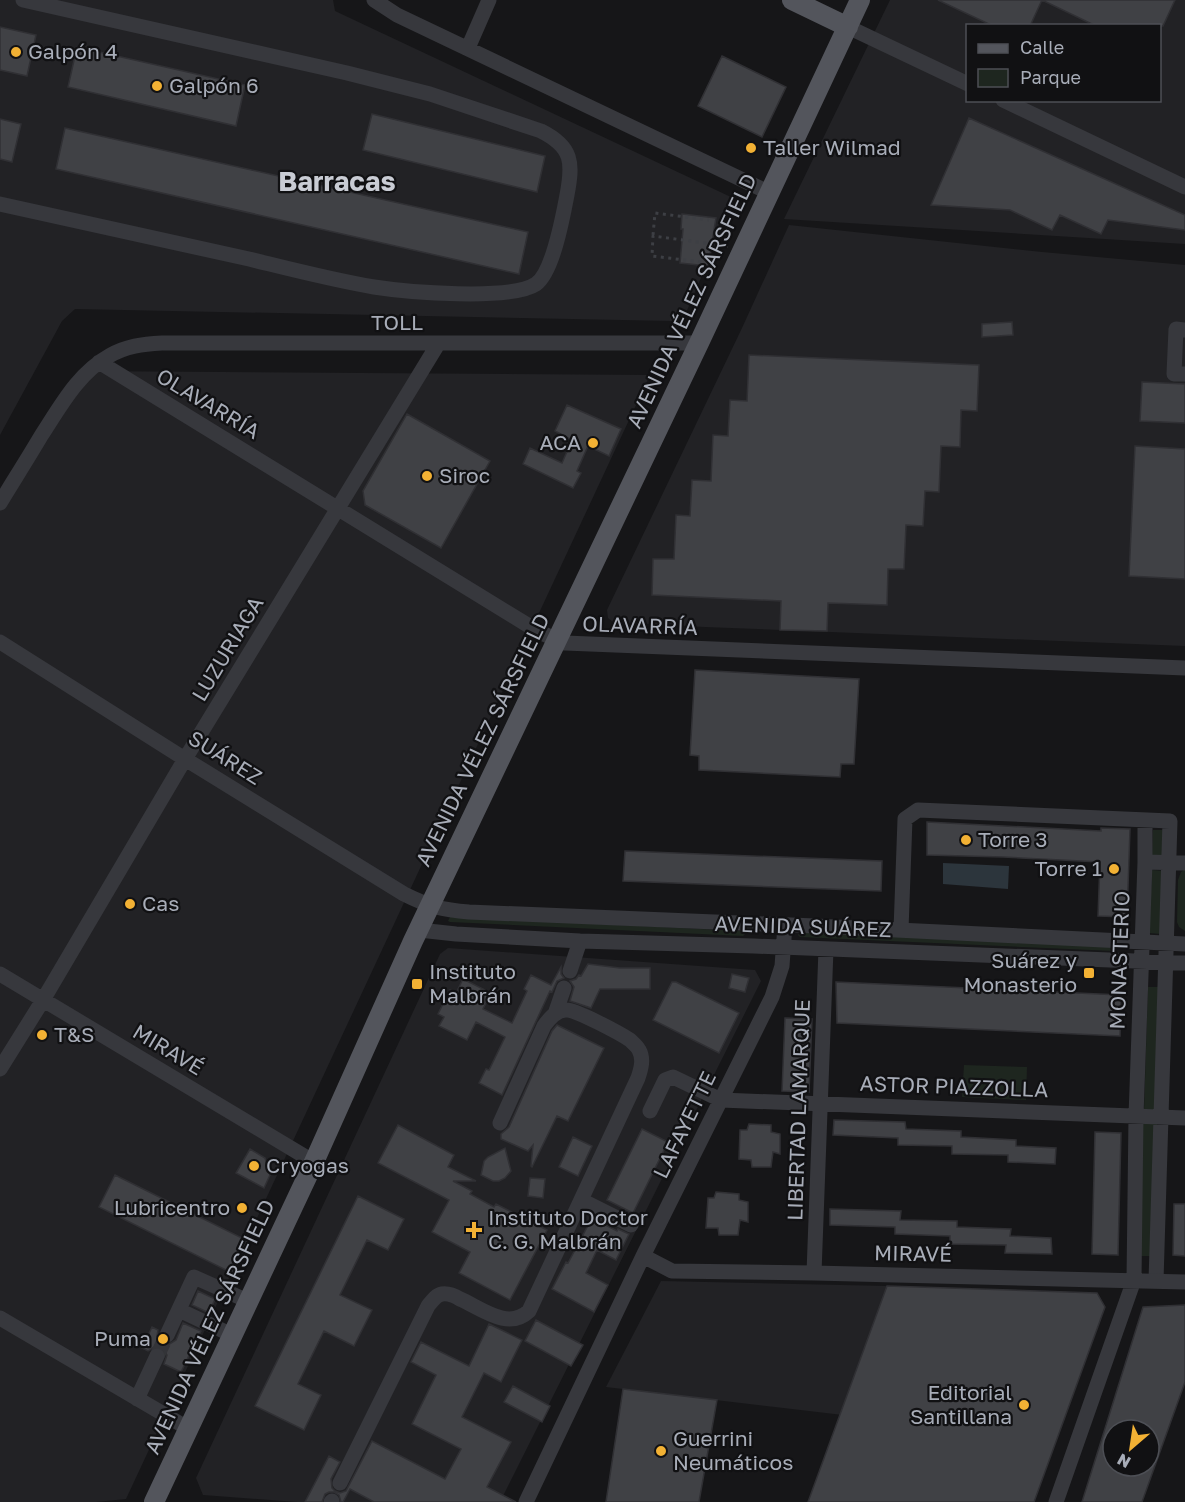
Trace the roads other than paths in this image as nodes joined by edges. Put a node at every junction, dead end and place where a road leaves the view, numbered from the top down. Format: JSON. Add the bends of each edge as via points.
{"nodes":[{"id":1,"x":23,"y":0,"type":"edge"},
{"id":2,"x":374,"y":0,"type":"edge"},
{"id":3,"x":489,"y":0,"type":"edge"},
{"id":4,"x":792,"y":0,"type":"edge"},
{"id":5,"x":860,"y":0,"type":"edge"},
{"id":6,"x":848,"y":27,"type":"junction"},
{"id":7,"x":468,"y":48,"type":"junction"},
{"id":8,"x":966,"y":83,"type":"edge"},
{"id":9,"x":1007,"y":102,"type":"edge"},
{"id":10,"x":1185,"y":187,"type":"edge"},
{"id":11,"x":770,"y":193,"type":"junction"},
{"id":12,"x":0,"y":204,"type":"edge"},
{"id":13,"x":1185,"y":330,"type":"edge"},
{"id":14,"x":699,"y":343,"type":"junction"},
{"id":15,"x":438,"y":344,"type":"junction"},
{"id":16,"x":99,"y":362,"type":"junction"},
{"id":17,"x":1185,"y":374,"type":"edge"},
{"id":18,"x":0,"y":503,"type":"edge"},
{"id":19,"x":339,"y":508,"type":"junction"},
{"id":20,"x":557,"y":641,"type":"junction"},
{"id":21,"x":0,"y":642,"type":"edge"},
{"id":22,"x":1185,"y":668,"type":"edge"},
{"id":23,"x":185,"y":759,"type":"junction"},
{"id":24,"x":1145,"y":820,"type":"junction"},
{"id":25,"x":1145,"y":862,"type":"junction"},
{"id":26,"x":1169,"y":863,"type":"junction"},
{"id":27,"x":1185,"y":863,"type":"edge"},
{"id":28,"x":430,"y":906,"type":"junction"},
{"id":29,"x":784,"y":925,"type":"junction"},
{"id":30,"x":419,"y":930,"type":"junction"},
{"id":31,"x":901,"y":930,"type":"junction"},
{"id":32,"x":580,"y":941,"type":"junction"},
{"id":33,"x":1142,"y":942,"type":"junction"},
{"id":34,"x":1167,"y":944,"type":"junction"},
{"id":35,"x":1185,"y":944,"type":"edge"},
{"id":36,"x":784,"y":947,"type":"junction"},
{"id":37,"x":826,"y":949,"type":"junction"},
{"id":38,"x":1141,"y":961,"type":"junction"},
{"id":39,"x":1167,"y":962,"type":"junction"},
{"id":40,"x":1185,"y":963,"type":"edge"},
{"id":41,"x":570,"y":971,"type":"dead end"},
{"id":42,"x":0,"y":974,"type":"edge"},
{"id":43,"x":564,"y":987,"type":"dead end"},
{"id":44,"x":43,"y":1000,"type":"junction"},
{"id":45,"x":555,"y":1014,"type":"junction"},
{"id":46,"x":0,"y":1069,"type":"edge"},
{"id":47,"x":721,"y":1100,"type":"junction"},
{"id":48,"x":820,"y":1103,"type":"junction"},
{"id":49,"x":650,"y":1111,"type":"dead end"},
{"id":50,"x":1136,"y":1116,"type":"junction"},
{"id":51,"x":1161,"y":1117,"type":"junction"},
{"id":52,"x":1185,"y":1118,"type":"edge"},
{"id":53,"x":500,"y":1123,"type":"dead end"},
{"id":54,"x":314,"y":1162,"type":"junction"},
{"id":55,"x":581,"y":1200,"type":"junction"},
{"id":56,"x":631,"y":1225,"type":"dead end"},
{"id":57,"x":644,"y":1256,"type":"junction"},
{"id":58,"x":814,"y":1273,"type":"junction"},
{"id":59,"x":1134,"y":1280,"type":"junction"},
{"id":60,"x":1156,"y":1281,"type":"junction"},
{"id":61,"x":1185,"y":1282,"type":"edge"},
{"id":62,"x":248,"y":1301,"type":"junction"},
{"id":63,"x":179,"y":1310,"type":"junction"},
{"id":64,"x":0,"y":1318,"type":"edge"},
{"id":65,"x":167,"y":1335,"type":"tunnel mouth"},
{"id":66,"x":232,"y":1335,"type":"junction"},
{"id":67,"x":157,"y":1356,"type":"tunnel mouth"},
{"id":68,"x":137,"y":1399,"type":"junction"},
{"id":69,"x":189,"y":1429,"type":"junction"},
{"id":70,"x":340,"y":1483,"type":"dead end"},
{"id":71,"x":154,"y":1502,"type":"edge"},
{"id":72,"x":526,"y":1502,"type":"edge"},
{"id":73,"x":1056,"y":1502,"type":"edge"}],
"edges":[{"from":1,"to":12,"type":"street","via":[[430,94],[550,136],[569,158],[571,177],[549,267],[540,280],[523,289],[482,294],[374,287]]},
{"from":2,"to":7,"type":"street"},
{"from":3,"to":7,"type":"street"},
{"from":4,"to":6,"type":"main road"},
{"from":5,"to":6,"type":"main road","name":"AVENIDA VÉLEZ SÁRSFIELD"},
{"from":6,"to":8,"type":"street"},
{"from":6,"to":11,"type":"main road","name":"AVENIDA VÉLEZ SÁRSFIELD"},
{"from":7,"to":11,"type":"street"},
{"from":9,"to":10,"type":"street"},
{"from":11,"to":14,"type":"main road","name":"AVENIDA VÉLEZ SÁRSFIELD"},
{"from":13,"to":17,"type":"street","via":[[1176,329],[1174,374]]},
{"from":14,"to":15,"type":"street","name":"TOLL"},
{"from":14,"to":20,"type":"main road","name":"AVENIDA VÉLEZ SÁRSFIELD"},
{"from":15,"to":16,"type":"street","name":"TOLL","via":[[143,344]]},
{"from":15,"to":19,"type":"street","name":"LUZURIAGA"},
{"from":16,"to":18,"type":"street","name":"TOLL","via":[[66,398]]},
{"from":16,"to":19,"type":"street","name":"OLAVARRÍA"},
{"from":19,"to":20,"type":"street","name":"OLAVARRÍA"},
{"from":19,"to":23,"type":"street","name":"LUZURIAGA"},
{"from":20,"to":22,"type":"street","name":"OLAVARRÍA","via":[[574,645]]},
{"from":20,"to":28,"type":"main road","name":"AVENIDA VÉLEZ SÁRSFIELD"},
{"from":21,"to":23,"type":"street","name":"SUÁREZ"},
{"from":23,"to":28,"type":"street","name":"SUÁREZ","via":[[394,888]]},
{"from":23,"to":44,"type":"street","name":"LUZURIAGA"},
{"from":24,"to":25,"type":"street","name":"MONASTERIO"},
{"from":24,"to":26,"type":"street","via":[[1170,821]]},
{"from":24,"to":31,"type":"street","via":[[918,810],[905,819]]},
{"from":25,"to":26,"type":"street"},
{"from":25,"to":33,"type":"street","name":"MONASTERIO"},
{"from":26,"to":27,"type":"street"},
{"from":26,"to":34,"type":"street"},
{"from":28,"to":29,"type":"street","name":"AVENIDA SUÁREZ","via":[[468,912]]},
{"from":28,"to":30,"type":"main road","name":"AVENIDA VÉLEZ SÁRSFIELD"},
{"from":29,"to":31,"type":"street","name":"AVENIDA SUÁREZ"},
{"from":29,"to":36,"type":"street","name":"LAFAYETTE"},
{"from":30,"to":32,"type":"street","name":"AVENIDA SUÁREZ"},
{"from":30,"to":54,"type":"main road","name":"AVENIDA VÉLEZ SÁRSFIELD"},
{"from":31,"to":33,"type":"street","name":"AVENIDA SUÁREZ"},
{"from":32,"to":36,"type":"street","name":"AVENIDA SUÁREZ"},
{"from":32,"to":41,"type":"street"},
{"from":33,"to":34,"type":"street","name":"AVENIDA SUÁREZ"},
{"from":33,"to":38,"type":"street","name":"MONASTERIO"},
{"from":34,"to":35,"type":"street","name":"AVENIDA SUÁREZ"},
{"from":34,"to":39,"type":"street"},
{"from":36,"to":37,"type":"street","name":"AVENIDA SUÁREZ"},
{"from":36,"to":47,"type":"street","name":"LAFAYETTE","via":[[772,997]]},
{"from":37,"to":38,"type":"street","name":"AVENIDA SUÁREZ"},
{"from":37,"to":48,"type":"street","name":"LIBERTAD LAMARQUE"},
{"from":38,"to":39,"type":"street","name":"AVENIDA SUÁREZ"},
{"from":38,"to":50,"type":"street","name":"MONASTERIO"},
{"from":39,"to":40,"type":"street","name":"AVENIDA SUÁREZ"},
{"from":39,"to":51,"type":"street"},
{"from":42,"to":44,"type":"street","name":"MIRAVÉ"},
{"from":43,"to":45,"type":"street"},
{"from":44,"to":46,"type":"street","name":"LUZURIAGA"},
{"from":44,"to":54,"type":"street","name":"MIRAVÉ"},
{"from":45,"to":53,"type":"street","via":[[544,1026]]},
{"from":45,"to":55,"type":"street","via":[[569,1010],[621,1035],[636,1046],[642,1058],[638,1078]]},
{"from":47,"to":48,"type":"street","name":"ASTOR PIAZZOLLA"},
{"from":47,"to":49,"type":"street","via":[[673,1077],[666,1080]]},
{"from":47,"to":57,"type":"street","name":"LAFAYETTE"},
{"from":48,"to":50,"type":"street","name":"ASTOR PIAZZOLLA"},
{"from":48,"to":58,"type":"street","name":"LIBERTAD LAMARQUE"},
{"from":50,"to":51,"type":"street","name":"ASTOR PIAZZOLLA"},
{"from":50,"to":59,"type":"street","name":"MONASTERIO"},
{"from":51,"to":52,"type":"street","name":"ASTOR PIAZZOLLA"},
{"from":51,"to":60,"type":"street"},
{"from":54,"to":62,"type":"main road","name":"AVENIDA VÉLEZ SÁRSFIELD"},
{"from":55,"to":56,"type":"street"},
{"from":55,"to":70,"type":"street","via":[[524,1316],[504,1319],[445,1294],[431,1301]]},
{"from":57,"to":58,"type":"street","name":"MIRAVÉ","via":[[672,1271]]},
{"from":57,"to":72,"type":"street","name":"LAFAYETTE"},
{"from":58,"to":59,"type":"street","name":"MIRAVÉ"},
{"from":59,"to":60,"type":"street","name":"MIRAVÉ"},
{"from":59,"to":73,"type":"street","name":"MONASTERIO"},
{"from":60,"to":61,"type":"street","name":"MIRAVÉ"},
{"from":62,"to":63,"type":"street","via":[[194,1277]]},
{"from":62,"to":66,"type":"main road","name":"AVENIDA VÉLEZ SÁRSFIELD"},
{"from":63,"to":65,"type":"street"},
{"from":63,"to":66,"type":"street"},
{"from":64,"to":68,"type":"street"},
{"from":66,"to":69,"type":"main road","name":"AVENIDA VÉLEZ SÁRSFIELD"},
{"from":67,"to":68,"type":"street"},
{"from":68,"to":69,"type":"street"},
{"from":69,"to":71,"type":"main road","name":"AVENIDA VÉLEZ SÁRSFIELD"}]}
